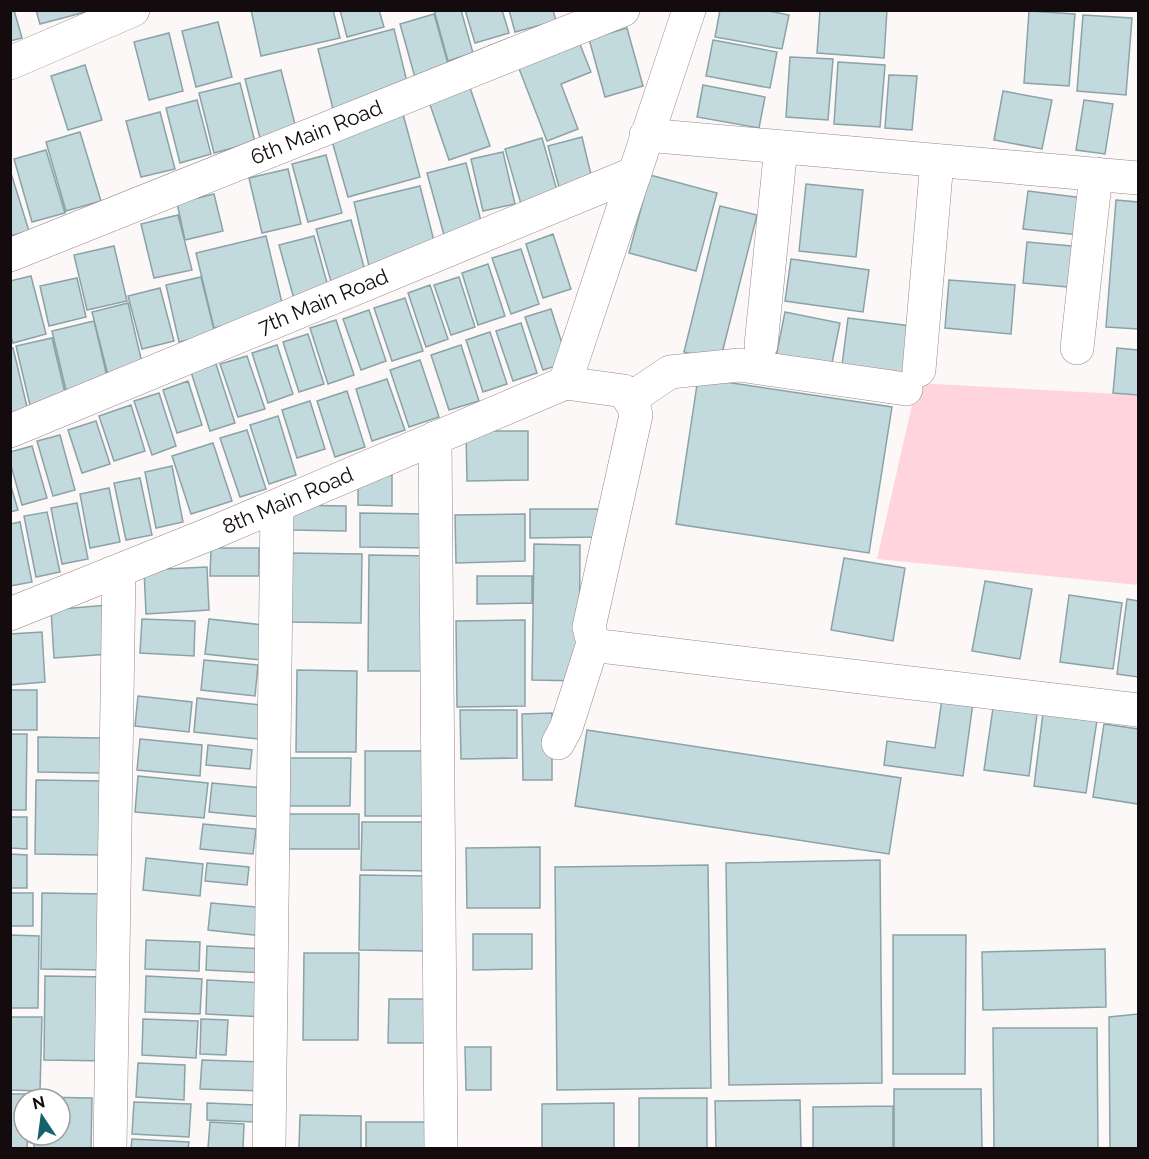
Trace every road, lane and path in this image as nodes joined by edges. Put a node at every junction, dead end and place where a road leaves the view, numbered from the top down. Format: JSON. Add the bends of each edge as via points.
{"nodes":[{"id":1,"x":133,"y":10,"type":"edge"},
{"id":2,"x":623,"y":10,"type":"edge"},
{"id":3,"x":689,"y":10,"type":"edge"},
{"id":4,"x":10,"y":63,"type":"edge"},
{"id":5,"x":646,"y":135,"type":"junction"},
{"id":6,"x":781,"y":147,"type":"junction"},
{"id":7,"x":937,"y":160,"type":"junction"},
{"id":8,"x":635,"y":173,"type":"junction"},
{"id":9,"x":1096,"y":174,"type":"junction"},
{"id":10,"x":1138,"y":178,"type":"edge"},
{"id":11,"x":10,"y":255,"type":"edge"},
{"id":12,"x":761,"y":345,"type":"dead end"},
{"id":13,"x":1077,"y":348,"type":"dead end"},
{"id":14,"x":565,"y":383,"type":"junction"},
{"id":15,"x":630,"y":399,"type":"junction"},
{"id":16,"x":10,"y":431,"type":"edge"},
{"id":17,"x":435,"y":438,"type":"junction"},
{"id":18,"x":277,"y":506,"type":"junction"},
{"id":19,"x":119,"y":571,"type":"junction"},
{"id":20,"x":10,"y":614,"type":"edge"},
{"id":21,"x":593,"y":643,"type":"junction"},
{"id":22,"x":1138,"y":710,"type":"edge"},
{"id":23,"x":558,"y":743,"type":"dead end"},
{"id":24,"x":110,"y":1149,"type":"edge"},
{"id":25,"x":269,"y":1149,"type":"edge"},
{"id":26,"x":441,"y":1149,"type":"edge"}],
"edges":[{"from":1,"to":4,"type":"street"},
{"from":2,"to":11,"type":"street","name":"6th Main Road"},
{"from":3,"to":5,"type":"street"},
{"from":5,"to":6,"type":"street"},
{"from":5,"to":8,"type":"street"},
{"from":6,"to":7,"type":"street"},
{"from":6,"to":12,"type":"street"},
{"from":7,"to":9,"type":"street"},
{"from":7,"to":15,"type":"street","via":[[913,380],[740,365],[670,372]]},
{"from":8,"to":14,"type":"street"},
{"from":8,"to":16,"type":"street","name":"7th Main Road"},
{"from":9,"to":10,"type":"street"},
{"from":9,"to":13,"type":"street"},
{"from":14,"to":15,"type":"street","via":[[624,391]]},
{"from":14,"to":17,"type":"street","name":"8th Main Road"},
{"from":15,"to":21,"type":"street","via":[[636,415],[589,627]]},
{"from":17,"to":18,"type":"street","name":"8th Main Road"},
{"from":17,"to":26,"type":"street"},
{"from":18,"to":19,"type":"street","name":"8th Main Road"},
{"from":18,"to":25,"type":"street"},
{"from":19,"to":20,"type":"street","name":"8th Main Road"},
{"from":19,"to":24,"type":"street"},
{"from":21,"to":22,"type":"street"},
{"from":21,"to":23,"type":"street"}]}
